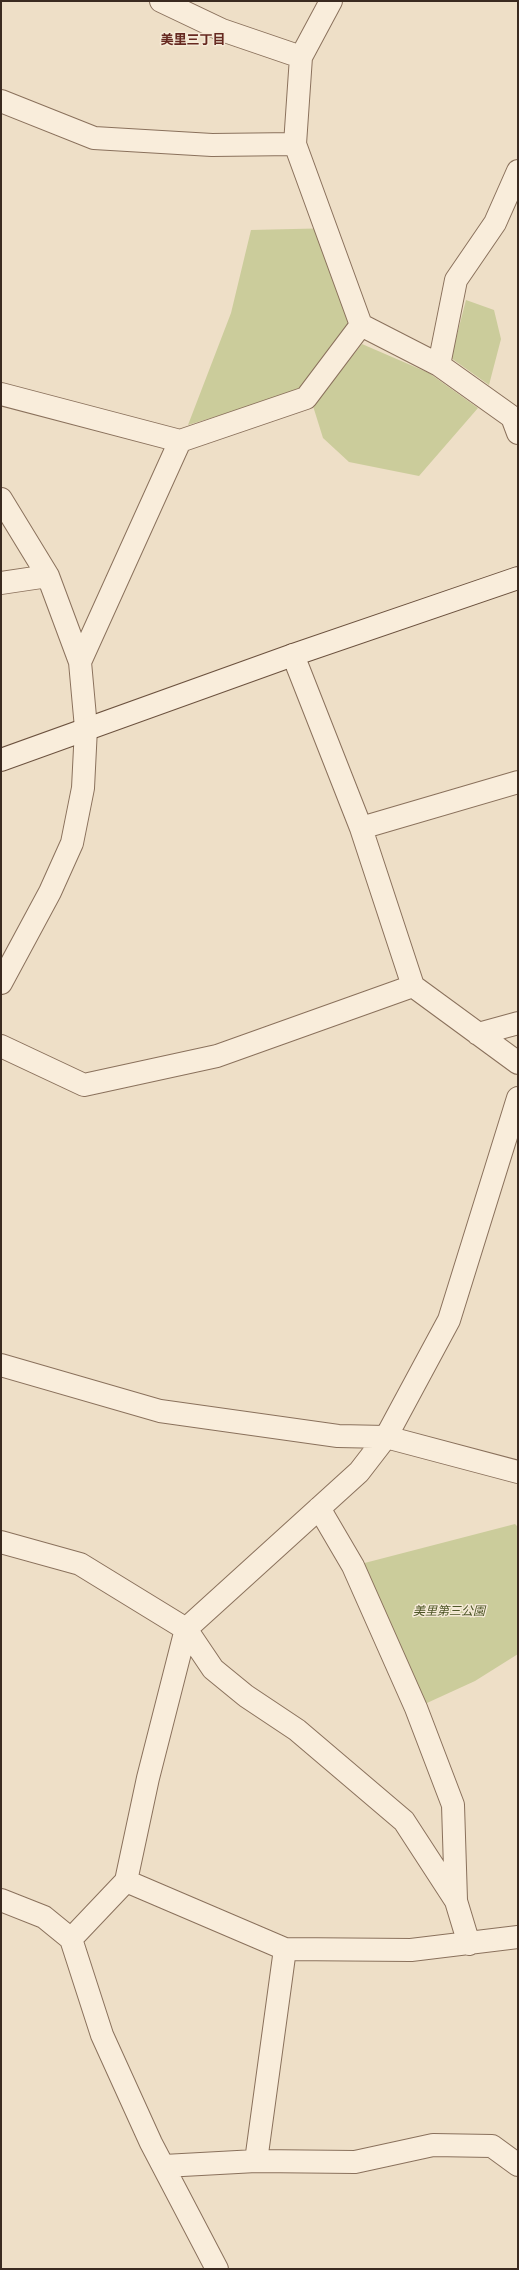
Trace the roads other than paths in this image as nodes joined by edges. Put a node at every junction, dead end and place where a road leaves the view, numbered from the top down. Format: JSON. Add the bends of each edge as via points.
{"nodes":[{"id":1,"x":161,"y":1,"type":"edge"},
{"id":2,"x":331,"y":1,"type":"edge"},
{"id":3,"x":301,"y":57,"type":"junction"},
{"id":4,"x":1,"y":101,"type":"edge"},
{"id":5,"x":295,"y":144,"type":"junction"},
{"id":6,"x":518,"y":171,"type":"edge"},
{"id":7,"x":362,"y":325,"type":"junction"},
{"id":8,"x":439,"y":365,"type":"junction"},
{"id":9,"x":1,"y":394,"type":"edge"},
{"id":10,"x":518,"y":433,"type":"edge"},
{"id":11,"x":180,"y":441,"type":"junction"},
{"id":12,"x":1,"y":499,"type":"edge"},
{"id":13,"x":48,"y":576,"type":"junction"},
{"id":14,"x":518,"y":578,"type":"edge"},
{"id":15,"x":1,"y":582,"type":"edge"},
{"id":16,"x":293,"y":655,"type":"junction"},
{"id":17,"x":80,"y":662,"type":"junction"},
{"id":18,"x":86,"y":728,"type":"junction"},
{"id":19,"x":1,"y":760,"type":"edge"},
{"id":20,"x":518,"y":782,"type":"edge"},
{"id":21,"x":361,"y":828,"type":"junction"},
{"id":22,"x":1,"y":983,"type":"edge"},
{"id":23,"x":413,"y":986,"type":"junction"},
{"id":24,"x":518,"y":1023,"type":"edge"},
{"id":25,"x":478,"y":1034,"type":"junction"},
{"id":26,"x":1,"y":1046,"type":"edge"},
{"id":27,"x":518,"y":1063,"type":"edge"},
{"id":28,"x":518,"y":1098,"type":"edge"},
{"id":29,"x":1,"y":1365,"type":"edge"},
{"id":30,"x":386,"y":1437,"type":"junction"},
{"id":31,"x":518,"y":1472,"type":"edge"},
{"id":32,"x":319,"y":1508,"type":"junction"},
{"id":33,"x":1,"y":1542,"type":"edge"},
{"id":34,"x":186,"y":1629,"type":"junction"},
{"id":35,"x":126,"y":1881,"type":"junction"},
{"id":36,"x":1,"y":1900,"type":"edge"},
{"id":37,"x":456,"y":1901,"type":"junction"},
{"id":38,"x":518,"y":1937,"type":"edge"},
{"id":39,"x":71,"y":1939,"type":"junction"},
{"id":40,"x":469,"y":1944,"type":"junction"},
{"id":41,"x":285,"y":1949,"type":"junction"},
{"id":42,"x":256,"y":2161,"type":"junction"},
{"id":43,"x":164,"y":2166,"type":"junction"},
{"id":44,"x":518,"y":2166,"type":"edge"},
{"id":45,"x":216,"y":2269,"type":"edge"}],
"edges":[{"from":1,"to":3,"type":"street","via":[[222,30]]},
{"from":2,"to":3,"type":"street"},
{"from":3,"to":5,"type":"street"},
{"from":4,"to":5,"type":"street","via":[[94,138],[212,145]]},
{"from":5,"to":7,"type":"street"},
{"from":6,"to":8,"type":"street","via":[[495,223],[456,280]]},
{"from":7,"to":8,"type":"street"},
{"from":7,"to":11,"type":"street","via":[[306,398]]},
{"from":8,"to":10,"type":"street","via":[[512,417]]},
{"from":9,"to":11,"type":"street"},
{"from":11,"to":17,"type":"street"},
{"from":12,"to":13,"type":"street"},
{"from":13,"to":15,"type":"street"},
{"from":13,"to":17,"type":"street"},
{"from":14,"to":16,"type":"street"},
{"from":16,"to":18,"type":"street"},
{"from":16,"to":21,"type":"street"},
{"from":17,"to":18,"type":"street"},
{"from":18,"to":19,"type":"street"},
{"from":18,"to":22,"type":"street","via":[[83,788],[72,843],[50,892]]},
{"from":20,"to":21,"type":"street"},
{"from":21,"to":23,"type":"street"},
{"from":23,"to":25,"type":"street"},
{"from":23,"to":26,"type":"street","via":[[217,1056],[84,1085]]},
{"from":24,"to":25,"type":"street"},
{"from":25,"to":27,"type":"street"},
{"from":28,"to":30,"type":"street","via":[[449,1320]]},
{"from":29,"to":30,"type":"street","via":[[160,1411],[338,1436]]},
{"from":30,"to":31,"type":"street"},
{"from":30,"to":32,"type":"street","via":[[359,1472]]},
{"from":32,"to":34,"type":"street"},
{"from":32,"to":37,"type":"street","via":[[353,1566],[416,1708],[453,1805]]},
{"from":33,"to":34,"type":"street","via":[[80,1564]]},
{"from":34,"to":35,"type":"street","via":[[148,1778]]},
{"from":34,"to":37,"type":"street","via":[[213,1669],[246,1696],[298,1730],[404,1821]]},
{"from":35,"to":39,"type":"street"},
{"from":35,"to":41,"type":"street"},
{"from":36,"to":39,"type":"street","via":[[44,1917]]},
{"from":37,"to":40,"type":"street"},
{"from":38,"to":40,"type":"street"},
{"from":39,"to":43,"type":"street","via":[[102,2035]]},
{"from":40,"to":41,"type":"street","via":[[411,1950]]},
{"from":41,"to":42,"type":"street"},
{"from":42,"to":43,"type":"street"},
{"from":42,"to":44,"type":"street","via":[[355,2162],[433,2145],[492,2146]]},
{"from":43,"to":45,"type":"street"}]}
